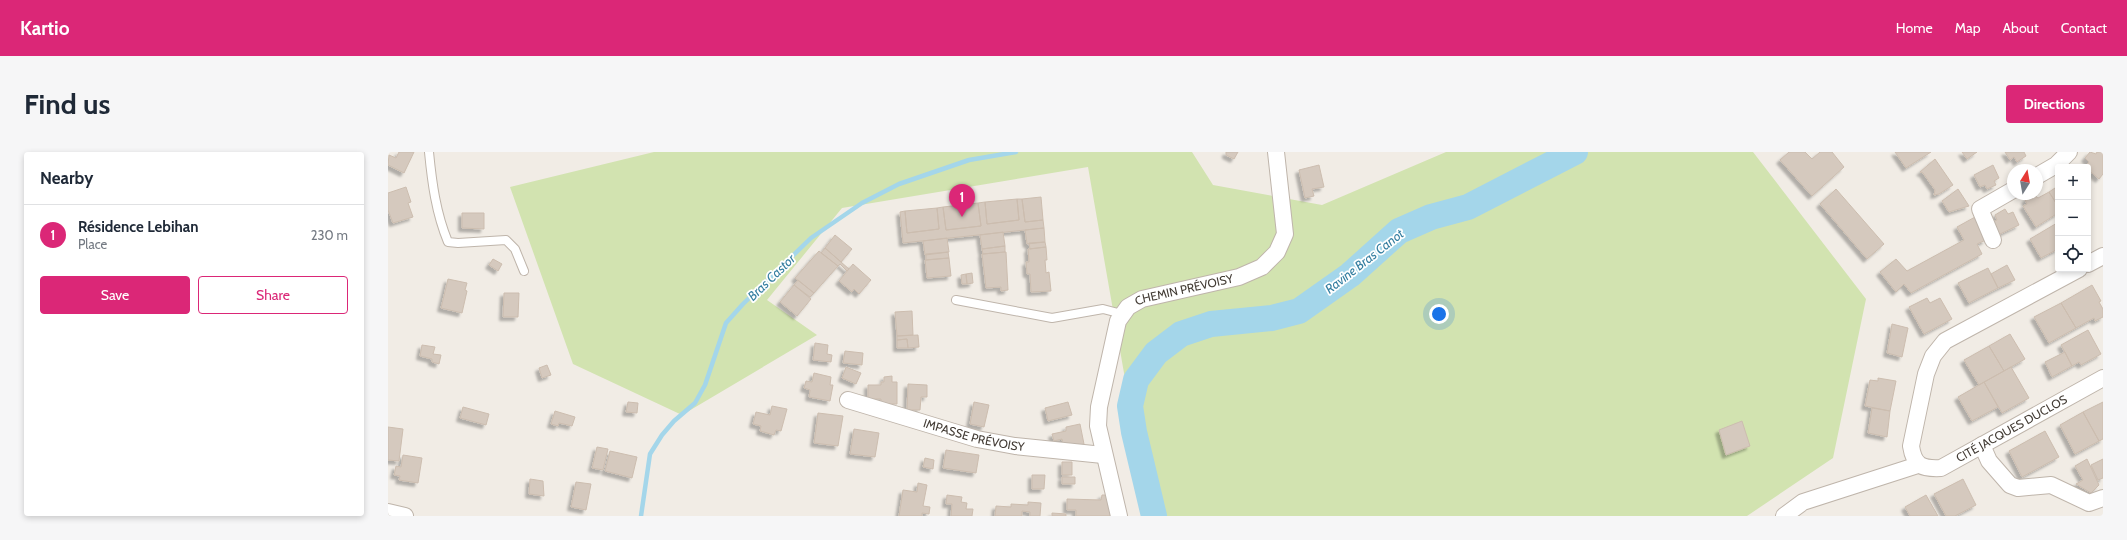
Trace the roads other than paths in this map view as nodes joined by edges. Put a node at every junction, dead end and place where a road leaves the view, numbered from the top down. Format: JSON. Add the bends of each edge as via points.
{"nodes":[{"id":1,"x":429,"y":152,"type":"edge"},
{"id":2,"x":1276,"y":152,"type":"edge"},
{"id":3,"x":2068,"y":152,"type":"edge"},
{"id":4,"x":2043,"y":173,"type":"edge"},
{"id":5,"x":2007,"y":193,"type":"edge"},
{"id":6,"x":1993,"y":240,"type":"dead end"},
{"id":7,"x":2103,"y":256,"type":"edge"},
{"id":8,"x":2091,"y":262,"type":"edge"},
{"id":9,"x":524,"y":271,"type":"dead end"},
{"id":10,"x":2073,"y":272,"type":"edge"},
{"id":11,"x":956,"y":300,"type":"dead end"},
{"id":12,"x":1122,"y":314,"type":"junction"},
{"id":13,"x":2103,"y":378,"type":"edge"},
{"id":14,"x":848,"y":400,"type":"dead end"},
{"id":15,"x":1982,"y":445,"type":"junction"},
{"id":16,"x":1104,"y":455,"type":"junction"},
{"id":17,"x":1918,"y":465,"type":"junction"},
{"id":18,"x":2103,"y":498,"type":"edge"},
{"id":19,"x":388,"y":512,"type":"edge"},
{"id":20,"x":405,"y":516,"type":"edge"},
{"id":21,"x":1119,"y":516,"type":"edge"},
{"id":22,"x":1784,"y":516,"type":"edge"}],
"edges":[{"from":1,"to":9,"type":"lane","via":[[432,184],[442,228],[448,242],[506,240],[515,249]]},
{"from":2,"to":12,"type":"street","name":"CHEMIN PRÉVOISY","via":[[1285,234],[1277,252],[1262,267],[1239,277],[1142,299]]},
{"from":3,"to":4,"type":"street","via":[[2056,165]]},
{"from":5,"to":6,"type":"street","via":[[1980,209]]},
{"from":7,"to":8,"type":"street"},
{"from":10,"to":17,"type":"street","via":[[1945,340],[1933,356],[1926,374],[1911,446],[1912,457]]},
{"from":11,"to":12,"type":"lane","via":[[1052,318],[1103,309]]},
{"from":12,"to":16,"type":"street","name":"CHEMIN PRÉVOISY","via":[[1099,406],[1098,426]]},
{"from":13,"to":15,"type":"street","name":"CITÉ JACQUES DUCLOS"},
{"from":14,"to":16,"type":"street","name":"IMPASSE PRÉVOISY","via":[[977,439],[1015,446]]},
{"from":15,"to":17,"type":"street","name":"CITÉ JACQUES DUCLOS","via":[[1941,468],[1929,469]]},
{"from":15,"to":18,"type":"street","via":[[1989,461],[2010,485],[2018,488],[2051,485],[2089,503]]},
{"from":16,"to":21,"type":"street","name":"CHEMIN PRÉVOISY"},
{"from":17,"to":22,"type":"street","name":"CITÉ JACQUES DUCLOS","via":[[1803,502]]},
{"from":19,"to":20,"type":"street"}]}
